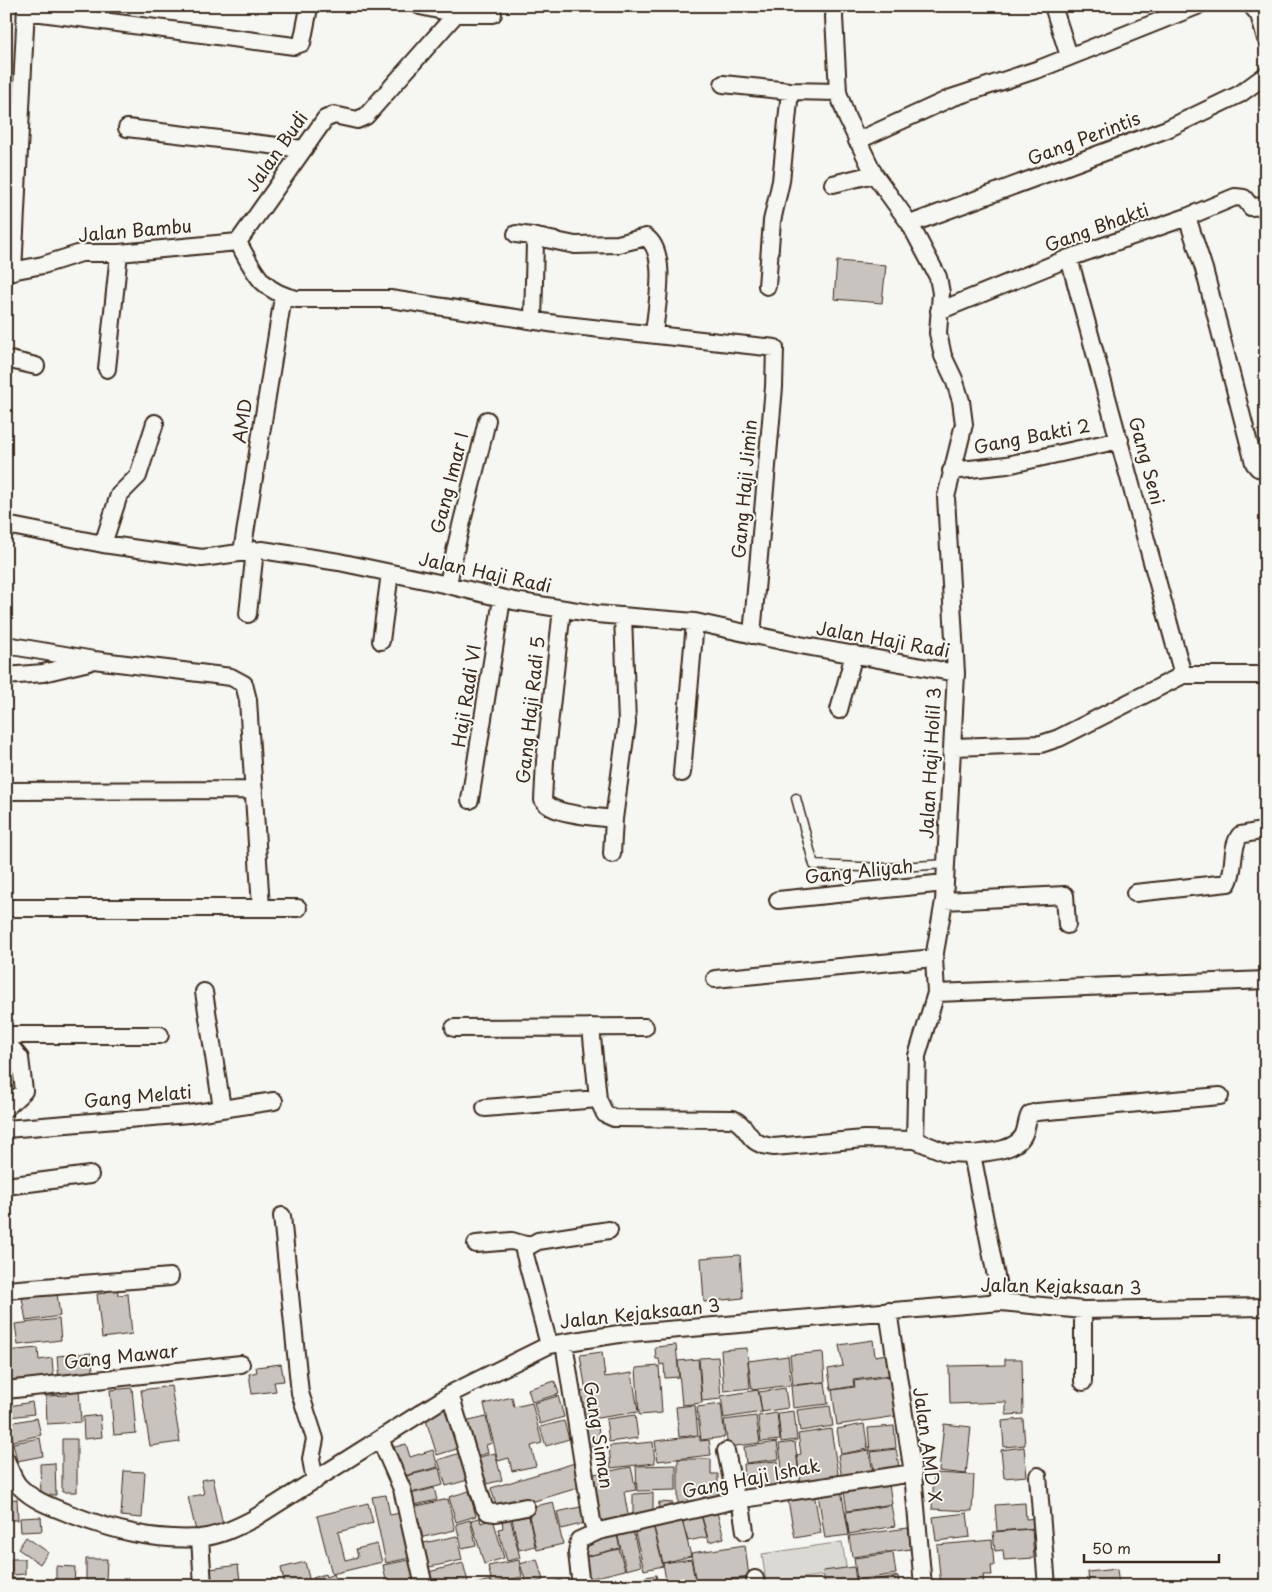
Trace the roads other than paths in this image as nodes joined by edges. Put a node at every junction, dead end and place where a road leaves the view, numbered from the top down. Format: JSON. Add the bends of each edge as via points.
{"nodes":[{"id":1,"x":420,"y":6,"type":"edge"},
{"id":2,"x":835,"y":6,"type":"edge"},
{"id":3,"x":1053,"y":6,"type":"edge"},
{"id":4,"x":1197,"y":6,"type":"edge"},
{"id":5,"x":1252,"y":6,"type":"edge"},
{"id":6,"x":26,"y":8,"type":"edge"},
{"id":7,"x":460,"y":10,"type":"edge"},
{"id":8,"x":308,"y":13,"type":"dead end"},
{"id":9,"x":493,"y":14,"type":"dead end"},
{"id":10,"x":1266,"y":39,"type":"edge"},
{"id":11,"x":1069,"y":56,"type":"junction"},
{"id":12,"x":1266,"y":75,"type":"edge"},
{"id":13,"x":723,"y":84,"type":"dead end"},
{"id":14,"x":790,"y":91,"type":"junction"},
{"id":15,"x":838,"y":92,"type":"junction"},
{"id":16,"x":127,"y":128,"type":"dead end"},
{"id":17,"x":857,"y":141,"type":"junction"},
{"id":18,"x":303,"y":149,"type":"junction"},
{"id":19,"x":874,"y":174,"type":"junction"},
{"id":20,"x":833,"y":184,"type":"dead end"},
{"id":21,"x":1266,"y":206,"type":"edge"},
{"id":22,"x":1187,"y":217,"type":"junction"},
{"id":23,"x":910,"y":224,"type":"junction"},
{"id":24,"x":238,"y":242,"type":"junction"},
{"id":25,"x":119,"y":252,"type":"junction"},
{"id":26,"x":1069,"y":258,"type":"junction"},
{"id":27,"x":9,"y":272,"type":"edge"},
{"id":28,"x":767,"y":286,"type":"dead end"},
{"id":29,"x":283,"y":296,"type":"junction"},
{"id":30,"x":939,"y":311,"type":"junction"},
{"id":31,"x":533,"y":321,"type":"junction"},
{"id":32,"x":654,"y":334,"type":"junction"},
{"id":33,"x":6,"y":359,"type":"edge"},
{"id":34,"x":36,"y":366,"type":"dead end"},
{"id":35,"x":107,"y":369,"type":"dead end"},
{"id":36,"x":487,"y":420,"type":"dead end"},
{"id":37,"x":155,"y":423,"type":"dead end"},
{"id":38,"x":1120,"y":440,"type":"junction"},
{"id":39,"x":1264,"y":470,"type":"edge"},
{"id":40,"x":951,"y":471,"type":"junction"},
{"id":41,"x":7,"y":527,"type":"edge"},
{"id":42,"x":103,"y":544,"type":"junction"},
{"id":43,"x":249,"y":551,"type":"junction"},
{"id":44,"x":390,"y":573,"type":"junction"},
{"id":45,"x":448,"y":585,"type":"junction"},
{"id":46,"x":502,"y":599,"type":"junction"},
{"id":47,"x":562,"y":609,"type":"junction"},
{"id":48,"x":248,"y":614,"type":"dead end"},
{"id":49,"x":623,"y":616,"type":"junction"},
{"id":50,"x":695,"y":622,"type":"junction"},
{"id":51,"x":752,"y":635,"type":"junction"},
{"id":52,"x":380,"y":641,"type":"dead end"},
{"id":53,"x":6,"y":645,"type":"edge"},
{"id":54,"x":854,"y":654,"type":"junction"},
{"id":55,"x":94,"y":660,"type":"junction"},
{"id":56,"x":956,"y":673,"type":"junction"},
{"id":57,"x":1183,"y":675,"type":"junction"},
{"id":58,"x":1266,"y":675,"type":"edge"},
{"id":59,"x":6,"y":676,"type":"edge"},
{"id":60,"x":839,"y":710,"type":"dead end"},
{"id":61,"x":954,"y":747,"type":"junction"},
{"id":62,"x":682,"y":773,"type":"dead end"},
{"id":63,"x":254,"y":790,"type":"junction"},
{"id":64,"x":6,"y":792,"type":"edge"},
{"id":65,"x":796,"y":798,"type":"dead end"},
{"id":66,"x":470,"y":800,"type":"dead end"},
{"id":67,"x":614,"y":818,"type":"junction"},
{"id":68,"x":1266,"y":830,"type":"edge"},
{"id":69,"x":612,"y":854,"type":"dead end"},
{"id":70,"x":946,"y":864,"type":"junction"},
{"id":71,"x":945,"y":883,"type":"junction"},
{"id":72,"x":1135,"y":893,"type":"dead end"},
{"id":73,"x":778,"y":900,"type":"dead end"},
{"id":74,"x":944,"y":901,"type":"junction"},
{"id":75,"x":6,"y":908,"type":"edge"},
{"id":76,"x":260,"y":908,"type":"junction"},
{"id":77,"x":298,"y":908,"type":"dead end"},
{"id":78,"x":1066,"y":925,"type":"dead end"},
{"id":79,"x":934,"y":958,"type":"junction"},
{"id":80,"x":715,"y":979,"type":"dead end"},
{"id":81,"x":1266,"y":980,"type":"edge"},
{"id":82,"x":204,"y":992,"type":"dead end"},
{"id":83,"x":936,"y":993,"type":"junction"},
{"id":84,"x":591,"y":1027,"type":"junction"},
{"id":85,"x":646,"y":1027,"type":"dead end"},
{"id":86,"x":454,"y":1028,"type":"dead end"},
{"id":87,"x":160,"y":1035,"type":"dead end"},
{"id":88,"x":7,"y":1043,"type":"edge"},
{"id":89,"x":1220,"y":1096,"type":"dead end"},
{"id":90,"x":598,"y":1098,"type":"junction"},
{"id":91,"x":274,"y":1101,"type":"dead end"},
{"id":92,"x":6,"y":1108,"type":"edge"},
{"id":93,"x":222,"y":1108,"type":"junction"},
{"id":94,"x":485,"y":1108,"type":"dead end"},
{"id":95,"x":6,"y":1129,"type":"edge"},
{"id":96,"x":914,"y":1140,"type":"junction"},
{"id":97,"x":972,"y":1154,"type":"junction"},
{"id":98,"x":90,"y":1175,"type":"dead end"},
{"id":99,"x":6,"y":1186,"type":"edge"},
{"id":100,"x":282,"y":1216,"type":"dead end"},
{"id":101,"x":609,"y":1230,"type":"dead end"},
{"id":102,"x":476,"y":1244,"type":"dead end"},
{"id":103,"x":529,"y":1246,"type":"junction"},
{"id":104,"x":170,"y":1277,"type":"dead end"},
{"id":105,"x":6,"y":1290,"type":"edge"},
{"id":106,"x":1002,"y":1302,"type":"junction"},
{"id":107,"x":1266,"y":1307,"type":"edge"},
{"id":108,"x":1084,"y":1310,"type":"junction"},
{"id":109,"x":888,"y":1311,"type":"junction"},
{"id":110,"x":556,"y":1344,"type":"junction"},
{"id":111,"x":241,"y":1364,"type":"dead end"},
{"id":112,"x":1082,"y":1382,"type":"dead end"},
{"id":113,"x":6,"y":1390,"type":"edge"},
{"id":114,"x":450,"y":1394,"type":"junction"},
{"id":115,"x":380,"y":1439,"type":"junction"},
{"id":116,"x":726,"y":1451,"type":"dead end"},
{"id":117,"x":6,"y":1460,"type":"edge"},
{"id":118,"x":913,"y":1472,"type":"junction"},
{"id":119,"x":1038,"y":1476,"type":"dead end"},
{"id":120,"x":315,"y":1481,"type":"junction"},
{"id":121,"x":12,"y":1487,"type":"edge"},
{"id":122,"x":738,"y":1499,"type":"junction"},
{"id":123,"x":526,"y":1507,"type":"dead end"},
{"id":124,"x":599,"y":1531,"type":"junction"},
{"id":125,"x":745,"y":1531,"type":"dead end"},
{"id":126,"x":200,"y":1538,"type":"junction"},
{"id":127,"x":204,"y":1586,"type":"edge"},
{"id":128,"x":424,"y":1586,"type":"edge"},
{"id":129,"x":581,"y":1586,"type":"edge"},
{"id":130,"x":922,"y":1586,"type":"edge"},
{"id":131,"x":1047,"y":1586,"type":"edge"}],
"edges":[{"from":1,"to":7,"type":"street"},
{"from":2,"to":15,"type":"street","name":"Jalan Haji Holil 3"},
{"from":3,"to":11,"type":"street"},
{"from":4,"to":11,"type":"street"},
{"from":5,"to":10,"type":"street","via":[[1259,15]]},
{"from":6,"to":8,"type":"street","via":[[294,46],[302,43]]},
{"from":6,"to":27,"type":"street"},
{"from":7,"to":9,"type":"street"},
{"from":7,"to":18,"type":"street","name":"Jalan Budi","via":[[366,116],[352,121],[329,116]]},
{"from":11,"to":17,"type":"street","via":[[952,98]]},
{"from":12,"to":23,"type":"street","name":"Gang Perintis","via":[[1240,94],[1167,129]]},
{"from":13,"to":14,"type":"street"},
{"from":14,"to":15,"type":"street"},
{"from":14,"to":28,"type":"street","via":[[781,181],[772,221]]},
{"from":15,"to":17,"type":"street","name":"Jalan Haji Holil 3"},
{"from":16,"to":18,"type":"street"},
{"from":17,"to":19,"type":"street","name":"Jalan Haji Holil 3"},
{"from":18,"to":24,"type":"street","name":"Jalan Budi"},
{"from":19,"to":20,"type":"street"},
{"from":19,"to":23,"type":"street","name":"Jalan Haji Holil 3"},
{"from":21,"to":22,"type":"street","name":"Gang Bhakti","via":[[1251,207],[1244,198],[1234,197]]},
{"from":22,"to":26,"type":"street","name":"Gang Bhakti"},
{"from":22,"to":39,"type":"street","via":[[1204,269],[1254,463]]},
{"from":23,"to":30,"type":"street","name":"Jalan Haji Holil 3","via":[[938,278],[941,293]]},
{"from":24,"to":25,"type":"street","name":"Jalan Bambu"},
{"from":24,"to":29,"type":"street","via":[[257,277]]},
{"from":25,"to":27,"type":"street","name":"Jalan Bambu","via":[[81,252]]},
{"from":25,"to":35,"type":"street"},
{"from":26,"to":30,"type":"street","name":"Gang Bhakti"},
{"from":26,"to":38,"type":"street","name":"Gang Seni"},
{"from":29,"to":31,"type":"street","via":[[296,299],[390,299]]},
{"from":29,"to":43,"type":"street","name":"AMD"},
{"from":30,"to":40,"type":"street","name":"Jalan Haji Holil 3","via":[[942,356],[954,379],[964,424]]},
{"from":31,"to":32,"type":"street"},
{"from":31,"to":32,"type":"street","via":[[535,243],[524,235],[574,245],[618,244],[646,237],[653,242],[660,261]]},
{"from":32,"to":51,"type":"street","name":"Gang Haji Jimin","via":[[775,348],[771,434]]},
{"from":33,"to":34,"type":"street"},
{"from":36,"to":45,"type":"street","name":"Gang Imar I","via":[[475,479],[456,539]]},
{"from":37,"to":42,"type":"street","via":[[138,476],[119,495]]},
{"from":38,"to":40,"type":"street","name":"Gang Bakti 2","via":[[1007,465]]},
{"from":38,"to":57,"type":"street","name":"Gang Seni"},
{"from":40,"to":56,"type":"street","name":"Jalan Haji Holil 3","via":[[946,497],[946,532]]},
{"from":41,"to":42,"type":"street","name":"Jalan Haji Radi"},
{"from":42,"to":43,"type":"street","name":"Jalan Haji Radi","via":[[202,558]]},
{"from":43,"to":44,"type":"street","name":"Jalan Haji Radi","via":[[339,562]]},
{"from":43,"to":48,"type":"street","name":"AMD"},
{"from":44,"to":45,"type":"street","name":"Jalan Haji Radi"},
{"from":44,"to":52,"type":"street"},
{"from":45,"to":46,"type":"street","name":"Jalan Haji Radi"},
{"from":46,"to":47,"type":"street","name":"Jalan Haji Radi"},
{"from":46,"to":66,"type":"street","name":"Haji Radi VI"},
{"from":47,"to":49,"type":"street","name":"Jalan Haji Radi"},
{"from":47,"to":67,"type":"street","name":"Gang Haji Radi 5","via":[[542,795],[550,807],[574,814]]},
{"from":49,"to":50,"type":"street","name":"Jalan Haji Radi"},
{"from":49,"to":67,"type":"street","via":[[628,722]]},
{"from":50,"to":51,"type":"street","name":"Jalan Haji Radi"},
{"from":50,"to":62,"type":"street"},
{"from":51,"to":54,"type":"street","name":"Jalan Haji Radi"},
{"from":53,"to":55,"type":"street"},
{"from":54,"to":56,"type":"street","name":"Jalan Haji Radi"},
{"from":54,"to":60,"type":"street"},
{"from":55,"to":59,"type":"street","via":[[43,674]]},
{"from":55,"to":63,"type":"street","via":[[240,680],[247,691]]},
{"from":56,"to":61,"type":"street","name":"Jalan Haji Holil 3"},
{"from":57,"to":58,"type":"street"},
{"from":57,"to":61,"type":"street","via":[[1041,744]]},
{"from":61,"to":70,"type":"street","name":"Jalan Haji Holil 3"},
{"from":63,"to":64,"type":"street"},
{"from":63,"to":76,"type":"street"},
{"from":65,"to":70,"type":"lane","via":[[814,865],[885,868]]},
{"from":67,"to":69,"type":"street"},
{"from":68,"to":72,"type":"street","via":[[1240,835],[1234,848],[1228,883]]},
{"from":70,"to":71,"type":"street","name":"Jalan Haji Holil 3"},
{"from":71,"to":73,"type":"street","name":"Gang Aliyah"},
{"from":71,"to":74,"type":"street","name":"Jalan Haji Holil 3"},
{"from":74,"to":78,"type":"street","via":[[1065,895]]},
{"from":74,"to":79,"type":"street","name":"Jalan Haji Holil 3"},
{"from":75,"to":76,"type":"street"},
{"from":76,"to":77,"type":"street"},
{"from":79,"to":80,"type":"street"},
{"from":79,"to":83,"type":"street","name":"Jalan Haji Holil 3"},
{"from":81,"to":83,"type":"street"},
{"from":82,"to":93,"type":"street"},
{"from":83,"to":96,"type":"street","name":"Jalan Haji Holil 3","via":[[917,1056]]},
{"from":84,"to":85,"type":"street"},
{"from":84,"to":86,"type":"street"},
{"from":84,"to":90,"type":"street"},
{"from":87,"to":88,"type":"street"},
{"from":88,"to":92,"type":"street","via":[[20,1058],[24,1091]]},
{"from":89,"to":97,"type":"street","via":[[1037,1112],[1030,1114],[1022,1138],[1007,1148]]},
{"from":90,"to":94,"type":"street"},
{"from":90,"to":96,"type":"street","via":[[605,1114],[614,1118],[733,1119],[740,1123],[751,1140],[762,1146],[864,1139]]},
{"from":91,"to":93,"type":"street","name":"Gang Melati"},
{"from":93,"to":95,"type":"street","name":"Gang Melati","via":[[189,1114]]},
{"from":96,"to":97,"type":"street","via":[[947,1153]]},
{"from":97,"to":106,"type":"street"},
{"from":98,"to":99,"type":"street"},
{"from":100,"to":120,"type":"street","via":[[300,1393],[315,1438],[311,1459]]},
{"from":101,"to":103,"type":"street","via":[[538,1241]]},
{"from":102,"to":103,"type":"street","via":[[512,1241]]},
{"from":103,"to":110,"type":"street","name":"Gang Siman","via":[[524,1256]]},
{"from":104,"to":105,"type":"street"},
{"from":106,"to":108,"type":"street","name":"Jalan Kejaksaan 3"},
{"from":106,"to":109,"type":"street","name":"Jalan Kejaksaan 3"},
{"from":107,"to":108,"type":"street","name":"Jalan Kejaksaan 3"},
{"from":108,"to":112,"type":"street"},
{"from":109,"to":110,"type":"street","name":"Jalan Kejaksaan 3","via":[[619,1334]]},
{"from":109,"to":118,"type":"street","name":"Jalan AMD X"},
{"from":110,"to":114,"type":"street","name":"Jalan Kejaksaan 3"},
{"from":110,"to":124,"type":"street","name":"Gang Siman","via":[[592,1521]]},
{"from":111,"to":113,"type":"street","name":"Gang Mawar"},
{"from":114,"to":115,"type":"street","name":"Jalan Kejaksaan 3"},
{"from":114,"to":123,"type":"street","via":[[484,1507],[488,1512],[496,1513]]},
{"from":115,"to":120,"type":"street","name":"Jalan Kejaksaan 3"},
{"from":115,"to":128,"type":"street","via":[[400,1483]]},
{"from":116,"to":122,"type":"street"},
{"from":117,"to":121,"type":"street","name":"Jalan Kejaksaan 3"},
{"from":118,"to":122,"type":"street","name":"Gang Haji Ishak"},
{"from":118,"to":130,"type":"street","name":"Jalan AMD X"},
{"from":119,"to":131,"type":"street"},
{"from":120,"to":126,"type":"street","name":"Jalan Kejaksaan 3","via":[[237,1528]]},
{"from":121,"to":126,"type":"street","name":"Jalan Kejaksaan 3","via":[[49,1506],[115,1530],[163,1538]]},
{"from":122,"to":124,"type":"street","name":"Gang Haji Ishak"},
{"from":122,"to":125,"type":"street"},
{"from":124,"to":129,"type":"street","name":"Gang Haji Ishak","via":[[579,1540],[577,1553]]},
{"from":126,"to":127,"type":"street"}]}
